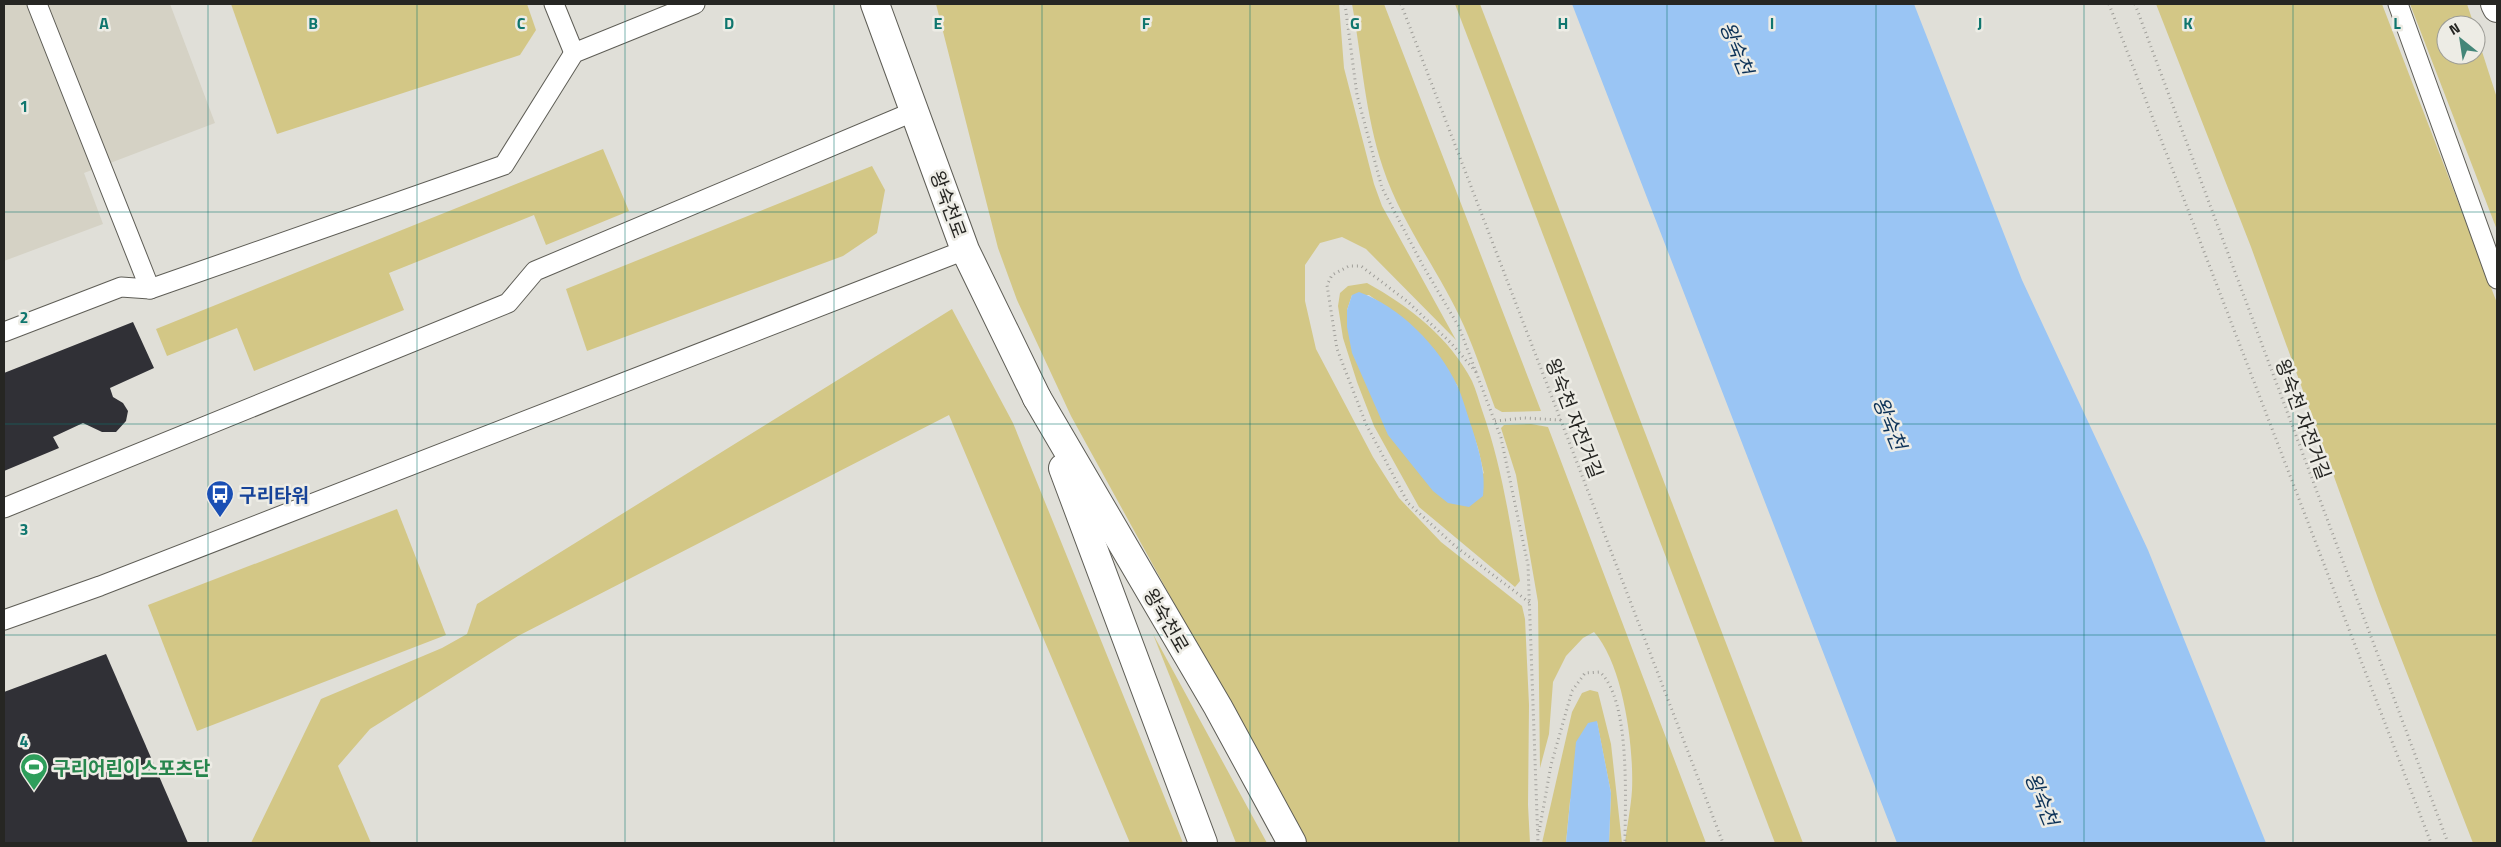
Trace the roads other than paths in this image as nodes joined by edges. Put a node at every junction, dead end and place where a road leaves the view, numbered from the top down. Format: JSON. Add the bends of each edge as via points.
{"nodes":[{"id":1,"x":37,"y":4,"type":"edge"},
{"id":2,"x":554,"y":4,"type":"edge"},
{"id":3,"x":695,"y":4,"type":"edge"},
{"id":4,"x":875,"y":4,"type":"edge"},
{"id":5,"x":2398,"y":4,"type":"edge"},
{"id":6,"x":2496,"y":4,"type":"edge"},
{"id":7,"x":2497,"y":8,"type":"edge"},
{"id":8,"x":574,"y":53,"type":"junction"},
{"id":9,"x":915,"y":111,"type":"junction"},
{"id":10,"x":965,"y":250,"type":"junction"},
{"id":11,"x":2497,"y":279,"type":"edge"},
{"id":12,"x":150,"y":289,"type":"junction"},
{"id":13,"x":4,"y":332,"type":"edge"},
{"id":14,"x":1037,"y":398,"type":"junction"},
{"id":15,"x":4,"y":508,"type":"edge"},
{"id":16,"x":4,"y":620,"type":"edge"},
{"id":17,"x":1203,"y":843,"type":"edge"},
{"id":18,"x":1292,"y":843,"type":"edge"}],
"edges":[{"from":1,"to":12,"type":"lane"},
{"from":2,"to":8,"type":"lane"},
{"from":3,"to":8,"type":"lane"},
{"from":4,"to":9,"type":"street","name":"왕숙천로"},
{"from":5,"to":11,"type":"lane"},
{"from":6,"to":7,"type":"street"},
{"from":8,"to":12,"type":"lane","via":[[504,165]]},
{"from":9,"to":10,"type":"street","name":"왕숙천로"},
{"from":9,"to":15,"type":"lane","via":[[535,272],[508,303]]},
{"from":10,"to":14,"type":"street","name":"왕숙천로"},
{"from":10,"to":16,"type":"lane","via":[[100,586]]},
{"from":12,"to":13,"type":"lane","via":[[121,288]]},
{"from":14,"to":17,"type":"street","name":"왕숙천로"},
{"from":14,"to":18,"type":"street","name":"왕숙천로","via":[[1218,707]]}]}
